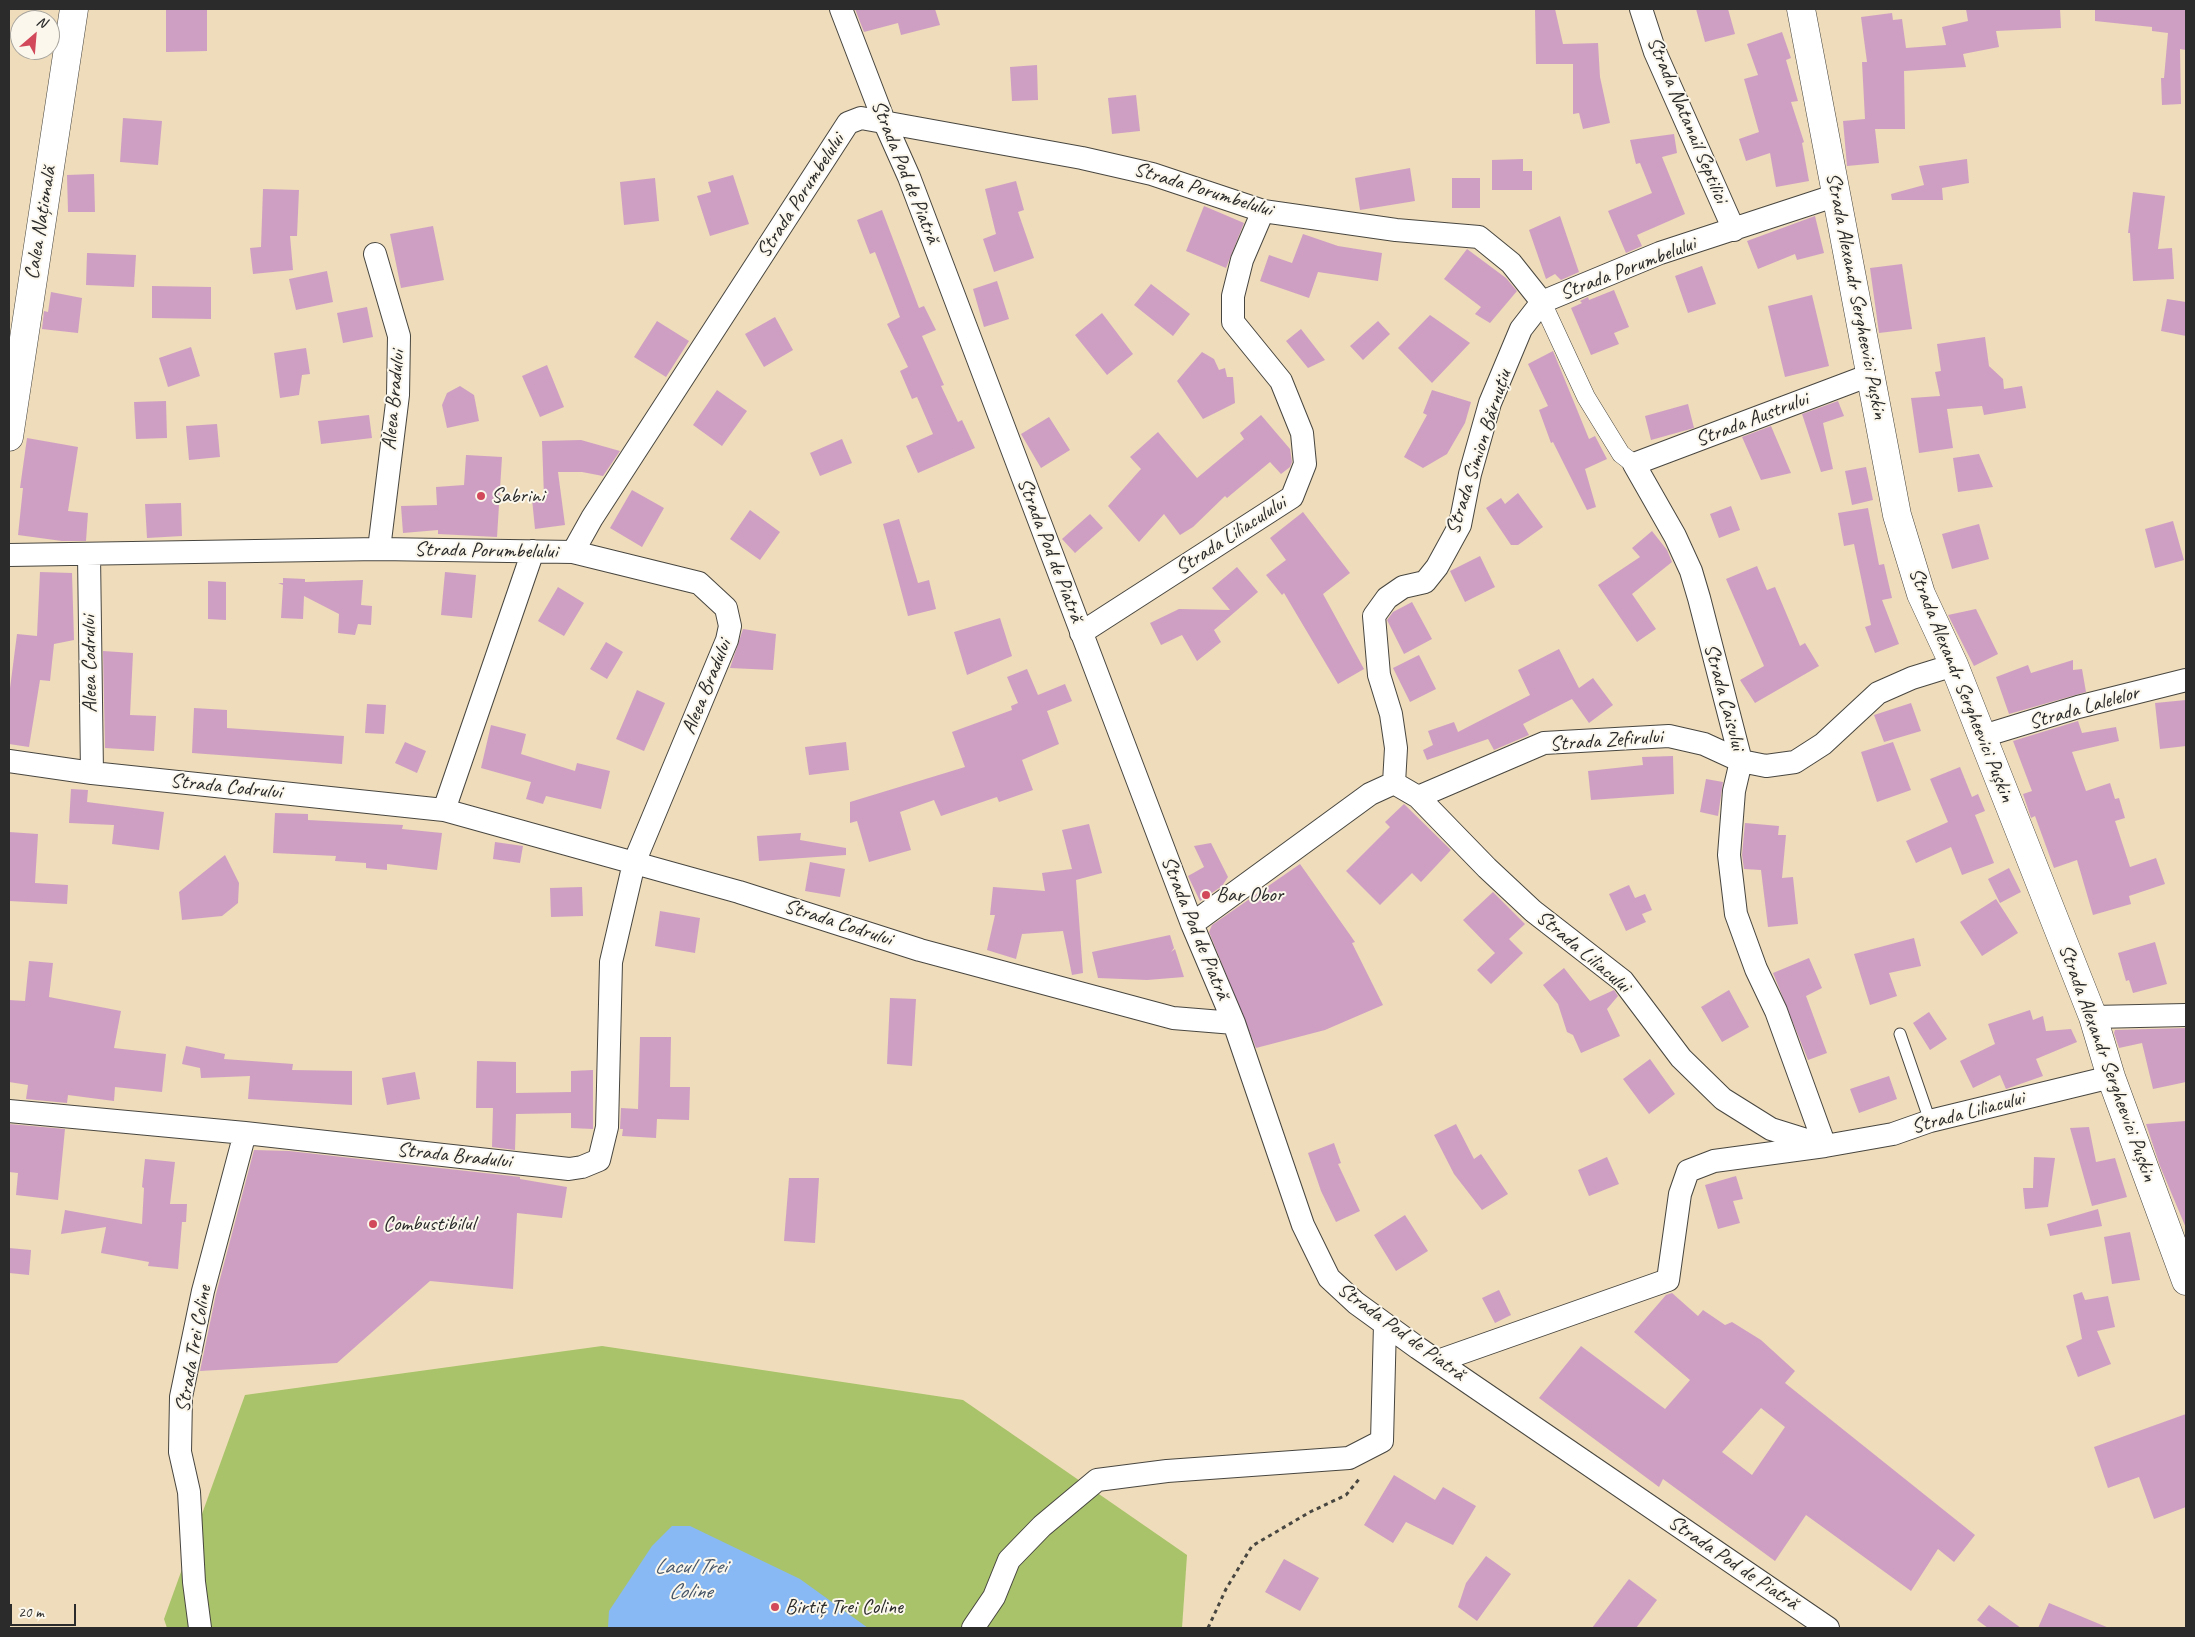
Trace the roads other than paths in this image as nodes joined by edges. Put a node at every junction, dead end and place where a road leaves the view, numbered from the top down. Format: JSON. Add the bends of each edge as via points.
{"nodes":[{"id":1,"x":74,"y":9,"type":"edge"},
{"id":2,"x":842,"y":9,"type":"edge"},
{"id":3,"x":1642,"y":9,"type":"edge"},
{"id":4,"x":1801,"y":9,"type":"edge"},
{"id":5,"x":884,"y":121,"type":"junction"},
{"id":6,"x":1837,"y":195,"type":"junction"},
{"id":7,"x":1263,"y":211,"type":"junction"},
{"id":8,"x":1734,"y":230,"type":"junction"},
{"id":9,"x":375,"y":254,"type":"dead end"},
{"id":10,"x":1542,"y":302,"type":"junction"},
{"id":11,"x":1870,"y":375,"type":"junction"},
{"id":12,"x":10,"y":420,"type":"edge"},
{"id":13,"x":1634,"y":464,"type":"junction"},
{"id":14,"x":379,"y":549,"type":"junction"},
{"id":15,"x":533,"y":551,"type":"junction"},
{"id":16,"x":573,"y":552,"type":"junction"},
{"id":17,"x":9,"y":555,"type":"edge"},
{"id":18,"x":89,"y":555,"type":"junction"},
{"id":19,"x":1081,"y":632,"type":"junction"},
{"id":20,"x":1954,"y":665,"type":"junction"},
{"id":21,"x":2186,"y":680,"type":"edge"},
{"id":22,"x":1983,"y":736,"type":"junction"},
{"id":23,"x":9,"y":761,"type":"edge"},
{"id":24,"x":1741,"y":761,"type":"junction"},
{"id":25,"x":92,"y":773,"type":"junction"},
{"id":26,"x":1394,"y":783,"type":"junction"},
{"id":27,"x":1418,"y":797,"type":"junction"},
{"id":28,"x":444,"y":810,"type":"junction"},
{"id":29,"x":634,"y":863,"type":"junction"},
{"id":30,"x":1192,"y":924,"type":"junction"},
{"id":31,"x":2186,"y":1015,"type":"edge"},
{"id":32,"x":2093,"y":1017,"type":"junction"},
{"id":33,"x":1234,"y":1023,"type":"junction"},
{"id":34,"x":1900,"y":1034,"type":"dead end"},
{"id":35,"x":2111,"y":1077,"type":"junction"},
{"id":36,"x":9,"y":1111,"type":"edge"},
{"id":37,"x":1930,"y":1121,"type":"junction"},
{"id":38,"x":245,"y":1133,"type":"junction"},
{"id":39,"x":1825,"y":1146,"type":"junction"},
{"id":40,"x":2186,"y":1281,"type":"edge"},
{"id":41,"x":1385,"y":1324,"type":"junction"},
{"id":42,"x":1438,"y":1361,"type":"junction"},
{"id":43,"x":200,"y":1628,"type":"edge"},
{"id":44,"x":973,"y":1628,"type":"edge"},
{"id":45,"x":1828,"y":1628,"type":"edge"}],
"edges":[{"from":1,"to":12,"type":"street","name":"Calea Națională"},
{"from":2,"to":5,"type":"street","name":"Strada Pod de Piatră"},
{"from":3,"to":8,"type":"street","name":"Strada Natanail Septilici","via":[[1655,52]]},
{"from":4,"to":6,"type":"street","name":"Strada Alexandr Sergheevici Pușkin"},
{"from":5,"to":7,"type":"street","name":"Strada Porumbelului","via":[[1152,174]]},
{"from":5,"to":16,"type":"street","name":"Strada Porumbelului","via":[[861,118],[848,123]]},
{"from":5,"to":19,"type":"street","name":"Strada Pod de Piatră","via":[[909,177]]},
{"from":6,"to":8,"type":"street","name":"Strada Porumbelului"},
{"from":6,"to":11,"type":"street","name":"Strada Alexandr Sergheevici Pușkin"},
{"from":7,"to":10,"type":"street","name":"Strada Porumbelului","via":[[1396,230],[1479,237],[1511,262]]},
{"from":7,"to":19,"type":"street","name":"Strada Liliaculului","via":[[1240,269],[1233,296],[1233,322],[1281,382],[1302,433],[1305,464],[1292,497]]},
{"from":8,"to":10,"type":"street","name":"Strada Porumbelului","via":[[1660,253]]},
{"from":9,"to":14,"type":"street","name":"Aleea Bradului","via":[[399,336],[398,395]]},
{"from":10,"to":13,"type":"street","name":"Strada Caisului","via":[[1586,397],[1621,454]]},
{"from":10,"to":26,"type":"street","name":"Strada Simion Bărnuțiu","via":[[1521,329],[1490,403],[1460,525],[1425,582],[1403,588],[1387,598],[1374,616],[1379,675],[1391,714],[1396,748]]},
{"from":11,"to":13,"type":"street","name":"Strada Austrului"},
{"from":11,"to":20,"type":"street","name":"Strada Alexandr Sergheevici Pușkin","via":[[1897,514],[1921,594]]},
{"from":13,"to":24,"type":"street","name":"Strada Caisului","via":[[1691,571]]},
{"from":14,"to":15,"type":"street","name":"Strada Porumbelului"},
{"from":14,"to":18,"type":"street","name":"Strada Porumbelului"},
{"from":15,"to":16,"type":"street","name":"Strada Porumbelului"},
{"from":15,"to":28,"type":"street"},
{"from":16,"to":29,"type":"street","name":"Aleea Bradului","via":[[699,583],[726,608],[730,626],[728,640]]},
{"from":17,"to":18,"type":"street","name":"Strada Porumbelului"},
{"from":18,"to":25,"type":"street","name":"Aleea Codrului"},
{"from":19,"to":30,"type":"street","name":"Strada Pod de Piatră"},
{"from":20,"to":22,"type":"street","name":"Strada Alexandr Sergheevici Pușkin"},
{"from":20,"to":24,"type":"street","name":"Strada Zefirului","via":[[1878,693],[1823,744],[1795,762],[1766,766]]},
{"from":21,"to":22,"type":"street","name":"Strada Lalelelor","via":[[2078,707]]},
{"from":22,"to":32,"type":"street","name":"Strada Alexandr Sergheevici Pușkin"},
{"from":23,"to":25,"type":"street","name":"Strada Codrului"},
{"from":24,"to":27,"type":"street","name":"Strada Zefirului","via":[[1704,744],[1669,736],[1544,743]]},
{"from":24,"to":39,"type":"street","name":"Strada Caisului","via":[[1734,791],[1729,855],[1736,914],[1776,1011]]},
{"from":25,"to":28,"type":"street","name":"Strada Codrului"},
{"from":26,"to":27,"type":"street"},
{"from":26,"to":30,"type":"street","via":[[1370,794]]},
{"from":27,"to":39,"type":"street","name":"Strada Liliacului","via":[[1533,911],[1623,981],[1681,1058],[1723,1099],[1771,1129]]},
{"from":28,"to":29,"type":"street","name":"Strada Codrului"},
{"from":29,"to":33,"type":"street","name":"Strada Codrului","via":[[739,892],[920,950],[1164,1016]]},
{"from":29,"to":38,"type":"street","name":"Strada Bradului","via":[[611,962],[607,1128],[599,1160],[569,1169]]},
{"from":30,"to":33,"type":"street","name":"Strada Pod de Piatră"},
{"from":31,"to":32,"type":"street"},
{"from":32,"to":35,"type":"street","name":"Strada Alexandr Sergheevici Pușkin"},
{"from":33,"to":41,"type":"street","name":"Strada Pod de Piatră","via":[[1307,1234],[1329,1278]]},
{"from":34,"to":37,"type":"lane"},
{"from":35,"to":37,"type":"street","name":"Strada Liliacului"},
{"from":35,"to":40,"type":"street","name":"Strada Alexandr Sergheevici Pușkin"},
{"from":36,"to":38,"type":"street","name":"Strada Bradului"},
{"from":37,"to":39,"type":"street","name":"Strada Liliacului","via":[[1893,1134]]},
{"from":38,"to":43,"type":"street","name":"Strada Trei Coline","via":[[203,1291],[181,1397],[180,1452],[189,1492]]},
{"from":39,"to":42,"type":"street","name":"Strada Liliacului","via":[[1714,1161],[1688,1171],[1680,1194],[1668,1280]]},
{"from":41,"to":42,"type":"street","name":"Strada Pod de Piatră"},
{"from":41,"to":44,"type":"street","via":[[1382,1441],[1349,1458],[1166,1471],[1097,1480],[1042,1526],[1009,1560],[994,1597]]},
{"from":42,"to":45,"type":"street","name":"Strada Pod de Piatră"}]}
